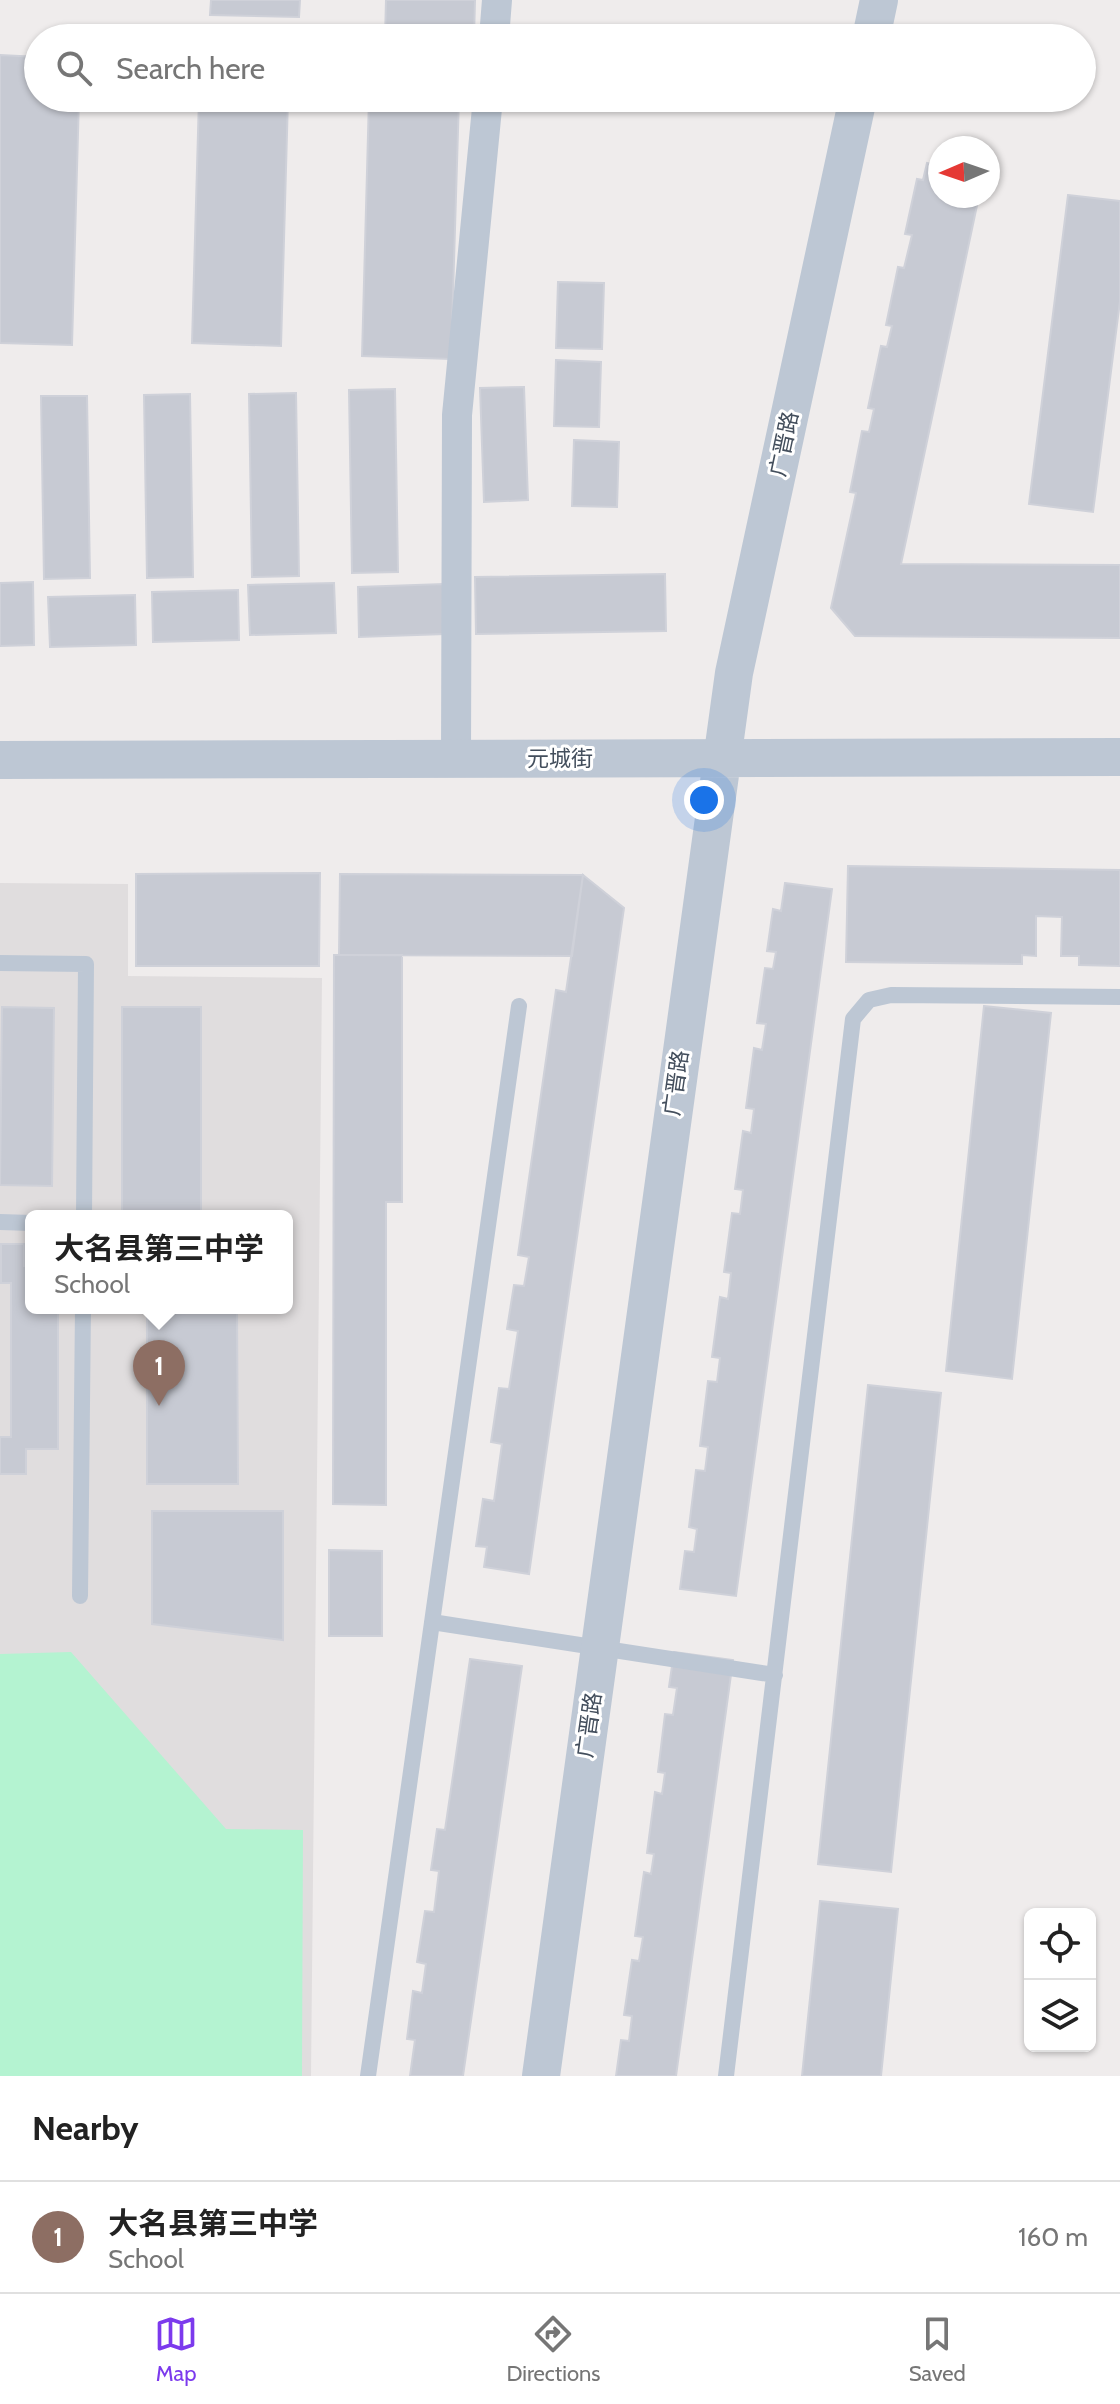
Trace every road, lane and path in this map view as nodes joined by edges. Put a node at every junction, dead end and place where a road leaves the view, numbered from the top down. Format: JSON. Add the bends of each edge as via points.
{"nodes":[{"id":1,"x":497,"y":0,"type":"edge"},
{"id":2,"x":879,"y":0,"type":"edge"},
{"id":3,"x":495,"y":24,"type":"edge"},
{"id":4,"x":874,"y":24,"type":"edge"},
{"id":5,"x":487,"y":112,"type":"edge"},
{"id":6,"x":855,"y":112,"type":"edge"},
{"id":7,"x":1120,"y":757,"type":"edge"},
{"id":8,"x":721,"y":758,"type":"junction"},
{"id":9,"x":456,"y":759,"type":"junction"},
{"id":10,"x":0,"y":760,"type":"edge"},
{"id":11,"x":0,"y":963,"type":"edge"},
{"id":12,"x":1120,"y":997,"type":"edge"},
{"id":13,"x":519,"y":1006,"type":"dead end"},
{"id":14,"x":84,"y":1210,"type":"edge"},
{"id":15,"x":0,"y":1222,"type":"edge"},
{"id":16,"x":25,"y":1223,"type":"edge"},
{"id":17,"x":83,"y":1314,"type":"edge"},
{"id":18,"x":80,"y":1596,"type":"dead end"},
{"id":19,"x":432,"y":1622,"type":"junction"},
{"id":20,"x":599,"y":1651,"type":"junction"},
{"id":21,"x":775,"y":1675,"type":"junction"},
{"id":22,"x":368,"y":2076,"type":"edge"},
{"id":23,"x":541,"y":2076,"type":"edge"},
{"id":24,"x":726,"y":2076,"type":"edge"}],
"edges":[{"from":1,"to":3,"type":"street"},
{"from":2,"to":4,"type":"street"},
{"from":5,"to":9,"type":"street","via":[[457,415]]},
{"from":6,"to":8,"type":"street","name":"广晋路","via":[[734,673]]},
{"from":7,"to":8,"type":"street","name":"元城街"},
{"from":8,"to":9,"type":"street","name":"元城街"},
{"from":8,"to":20,"type":"street","name":"广晋路"},
{"from":9,"to":10,"type":"street","name":"元城街"},
{"from":11,"to":14,"type":"lane","via":[[86,964]]},
{"from":12,"to":21,"type":"lane","via":[[891,995],[869,1000],[853,1019]]},
{"from":13,"to":19,"type":"lane"},
{"from":15,"to":16,"type":"lane"},
{"from":17,"to":18,"type":"lane"},
{"from":19,"to":20,"type":"lane"},
{"from":19,"to":22,"type":"lane"},
{"from":20,"to":21,"type":"lane"},
{"from":20,"to":23,"type":"street","name":"广晋路"},
{"from":21,"to":24,"type":"lane"}]}
